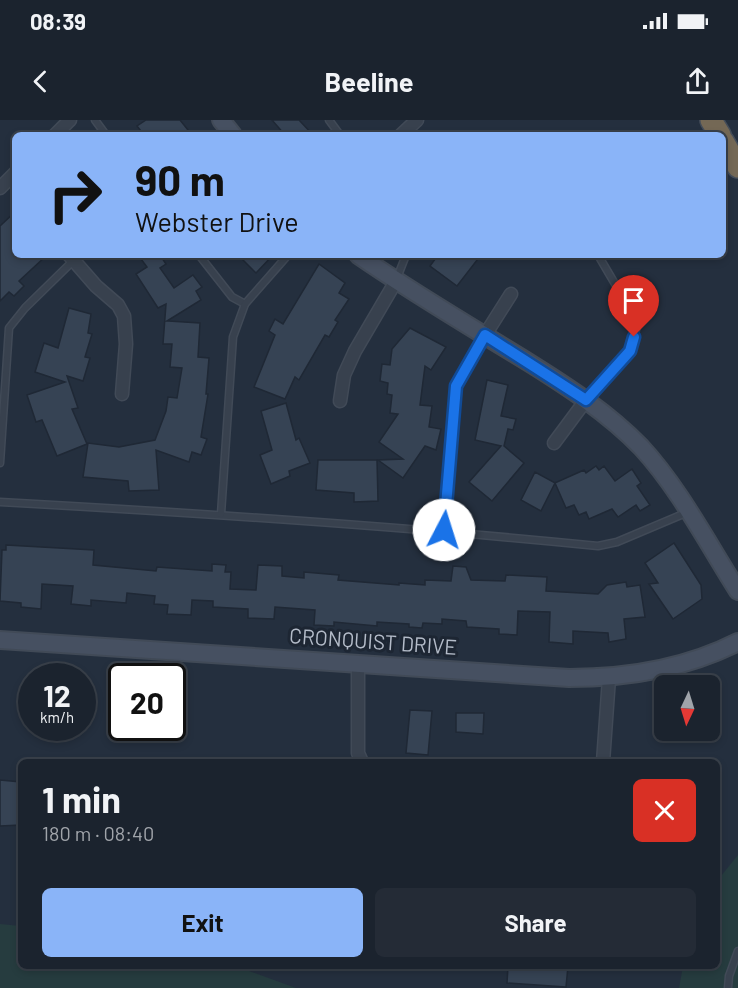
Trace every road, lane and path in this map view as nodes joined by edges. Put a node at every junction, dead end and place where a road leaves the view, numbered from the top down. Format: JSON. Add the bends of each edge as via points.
{"nodes":[{"id":1,"x":70,"y":120,"type":"edge"},
{"id":2,"x":221,"y":120,"type":"edge"},
{"id":3,"x":417,"y":120,"type":"edge"},
{"id":4,"x":58,"y":132,"type":"edge"},
{"id":5,"x":231,"y":132,"type":"edge"},
{"id":6,"x":404,"y":132,"type":"edge"},
{"id":7,"x":726,"y":146,"type":"edge"},
{"id":8,"x":738,"y":167,"type":"edge"},
{"id":9,"x":71,"y":258,"type":"edge"},
{"id":10,"x":201,"y":258,"type":"edge"},
{"id":11,"x":285,"y":258,"type":"edge"},
{"id":12,"x":362,"y":258,"type":"edge"},
{"id":13,"x":405,"y":258,"type":"edge"},
{"id":14,"x":600,"y":258,"type":"edge"},
{"id":15,"x":396,"y":281,"type":"junction"},
{"id":16,"x":511,"y":294,"type":"dead end"},
{"id":17,"x":245,"y":304,"type":"junction"},
{"id":18,"x":485,"y":335,"type":"junction"},
{"id":19,"x":122,"y":394,"type":"dead end"},
{"id":20,"x":586,"y":400,"type":"junction"},
{"id":21,"x":340,"y":401,"type":"dead end"},
{"id":22,"x":554,"y":443,"type":"dead end"},
{"id":23,"x":0,"y":463,"type":"edge"},
{"id":24,"x":0,"y":502,"type":"edge"},
{"id":25,"x":688,"y":512,"type":"junction"},
{"id":26,"x":220,"y":514,"type":"junction"},
{"id":27,"x":444,"y":530,"type":"junction"},
{"id":28,"x":738,"y":591,"type":"edge"},
{"id":29,"x":0,"y":640,"type":"edge"},
{"id":30,"x":738,"y":642,"type":"edge"},
{"id":31,"x":358,"y":664,"type":"junction"},
{"id":32,"x":609,"y":678,"type":"junction"},
{"id":33,"x":361,"y":759,"type":"edge"},
{"id":34,"x":603,"y":759,"type":"edge"},
{"id":35,"x":738,"y":951,"type":"edge"},
{"id":36,"x":728,"y":988,"type":"edge"}],
"edges":[{"from":1,"to":4,"type":"street"},
{"from":2,"to":5,"type":"street"},
{"from":3,"to":6,"type":"street"},
{"from":7,"to":8,"type":"highway"},
{"from":9,"to":19,"type":"street","via":[[124,316]]},
{"from":9,"to":23,"type":"lane","via":[[9,328]]},
{"from":10,"to":17,"type":"lane","via":[[232,297]]},
{"from":11,"to":17,"type":"lane"},
{"from":12,"to":15,"type":"street"},
{"from":13,"to":15,"type":"lane"},
{"from":14,"to":20,"type":"lane","via":[[638,323],[630,351]]},
{"from":15,"to":18,"type":"street"},
{"from":15,"to":21,"type":"street","via":[[354,351],[344,375]]},
{"from":16,"to":18,"type":"street"},
{"from":17,"to":26,"type":"lane","via":[[234,338]]},
{"from":18,"to":20,"type":"street"},
{"from":18,"to":27,"type":"lane","via":[[456,386]]},
{"from":20,"to":22,"type":"street"},
{"from":20,"to":25,"type":"street","via":[[641,447]]},
{"from":24,"to":26,"type":"lane"},
{"from":25,"to":27,"type":"lane","via":[[598,546]]},
{"from":25,"to":28,"type":"street"},
{"from":26,"to":27,"type":"lane"},
{"from":29,"to":31,"type":"street","name":"CRONQUIST DRIVE"},
{"from":30,"to":32,"type":"street","name":"CRONQUIST DRIVE","via":[[667,668]]},
{"from":31,"to":32,"type":"street","name":"CRONQUIST DRIVE"},
{"from":31,"to":33,"type":"street"},
{"from":32,"to":34,"type":"street"},
{"from":35,"to":36,"type":"lane"}]}
